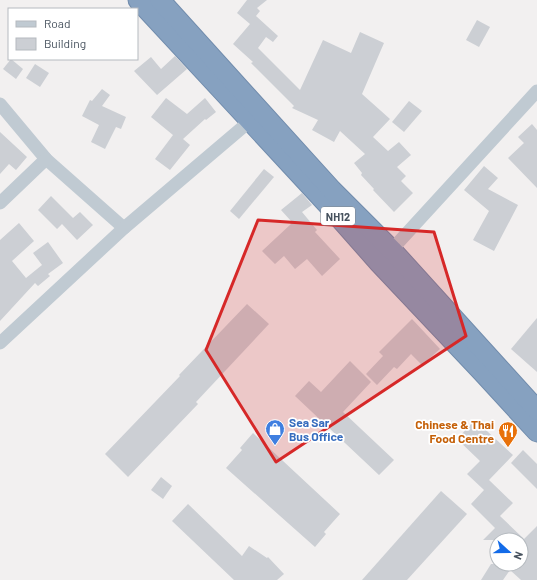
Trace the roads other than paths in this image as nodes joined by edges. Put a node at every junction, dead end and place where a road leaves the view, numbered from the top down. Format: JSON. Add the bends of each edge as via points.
{"nodes":[{"id":1,"x":138,"y":0,"type":"edge"},
{"id":2,"x":160,"y":0,"type":"edge"},
{"id":3,"x":537,"y":91,"type":"edge"},
{"id":4,"x":0,"y":104,"type":"edge"},
{"id":5,"x":250,"y":121,"type":"junction"},
{"id":6,"x":46,"y":159,"type":"junction"},
{"id":7,"x":0,"y":203,"type":"edge"},
{"id":8,"x":124,"y":228,"type":"junction"},
{"id":9,"x":385,"y":257,"type":"junction"},
{"id":10,"x":0,"y":343,"type":"edge"},
{"id":11,"x":537,"y":410,"type":"edge"},
{"id":12,"x":537,"y":432,"type":"edge"}],
"edges":[{"from":1,"to":5,"type":"highway","number":"NH12"},
{"from":2,"to":9,"type":"highway","number":"NH12","via":[[332,190]]},
{"from":3,"to":9,"type":"street"},
{"from":4,"to":6,"type":"street"},
{"from":5,"to":8,"type":"street"},
{"from":5,"to":9,"type":"highway","number":"NH12","via":[[326,203]]},
{"from":6,"to":7,"type":"street"},
{"from":6,"to":8,"type":"street"},
{"from":8,"to":10,"type":"street"},
{"from":9,"to":11,"type":"highway","number":"NH12"},
{"from":9,"to":12,"type":"highway","number":"NH12","via":[[482,372]]}]}
